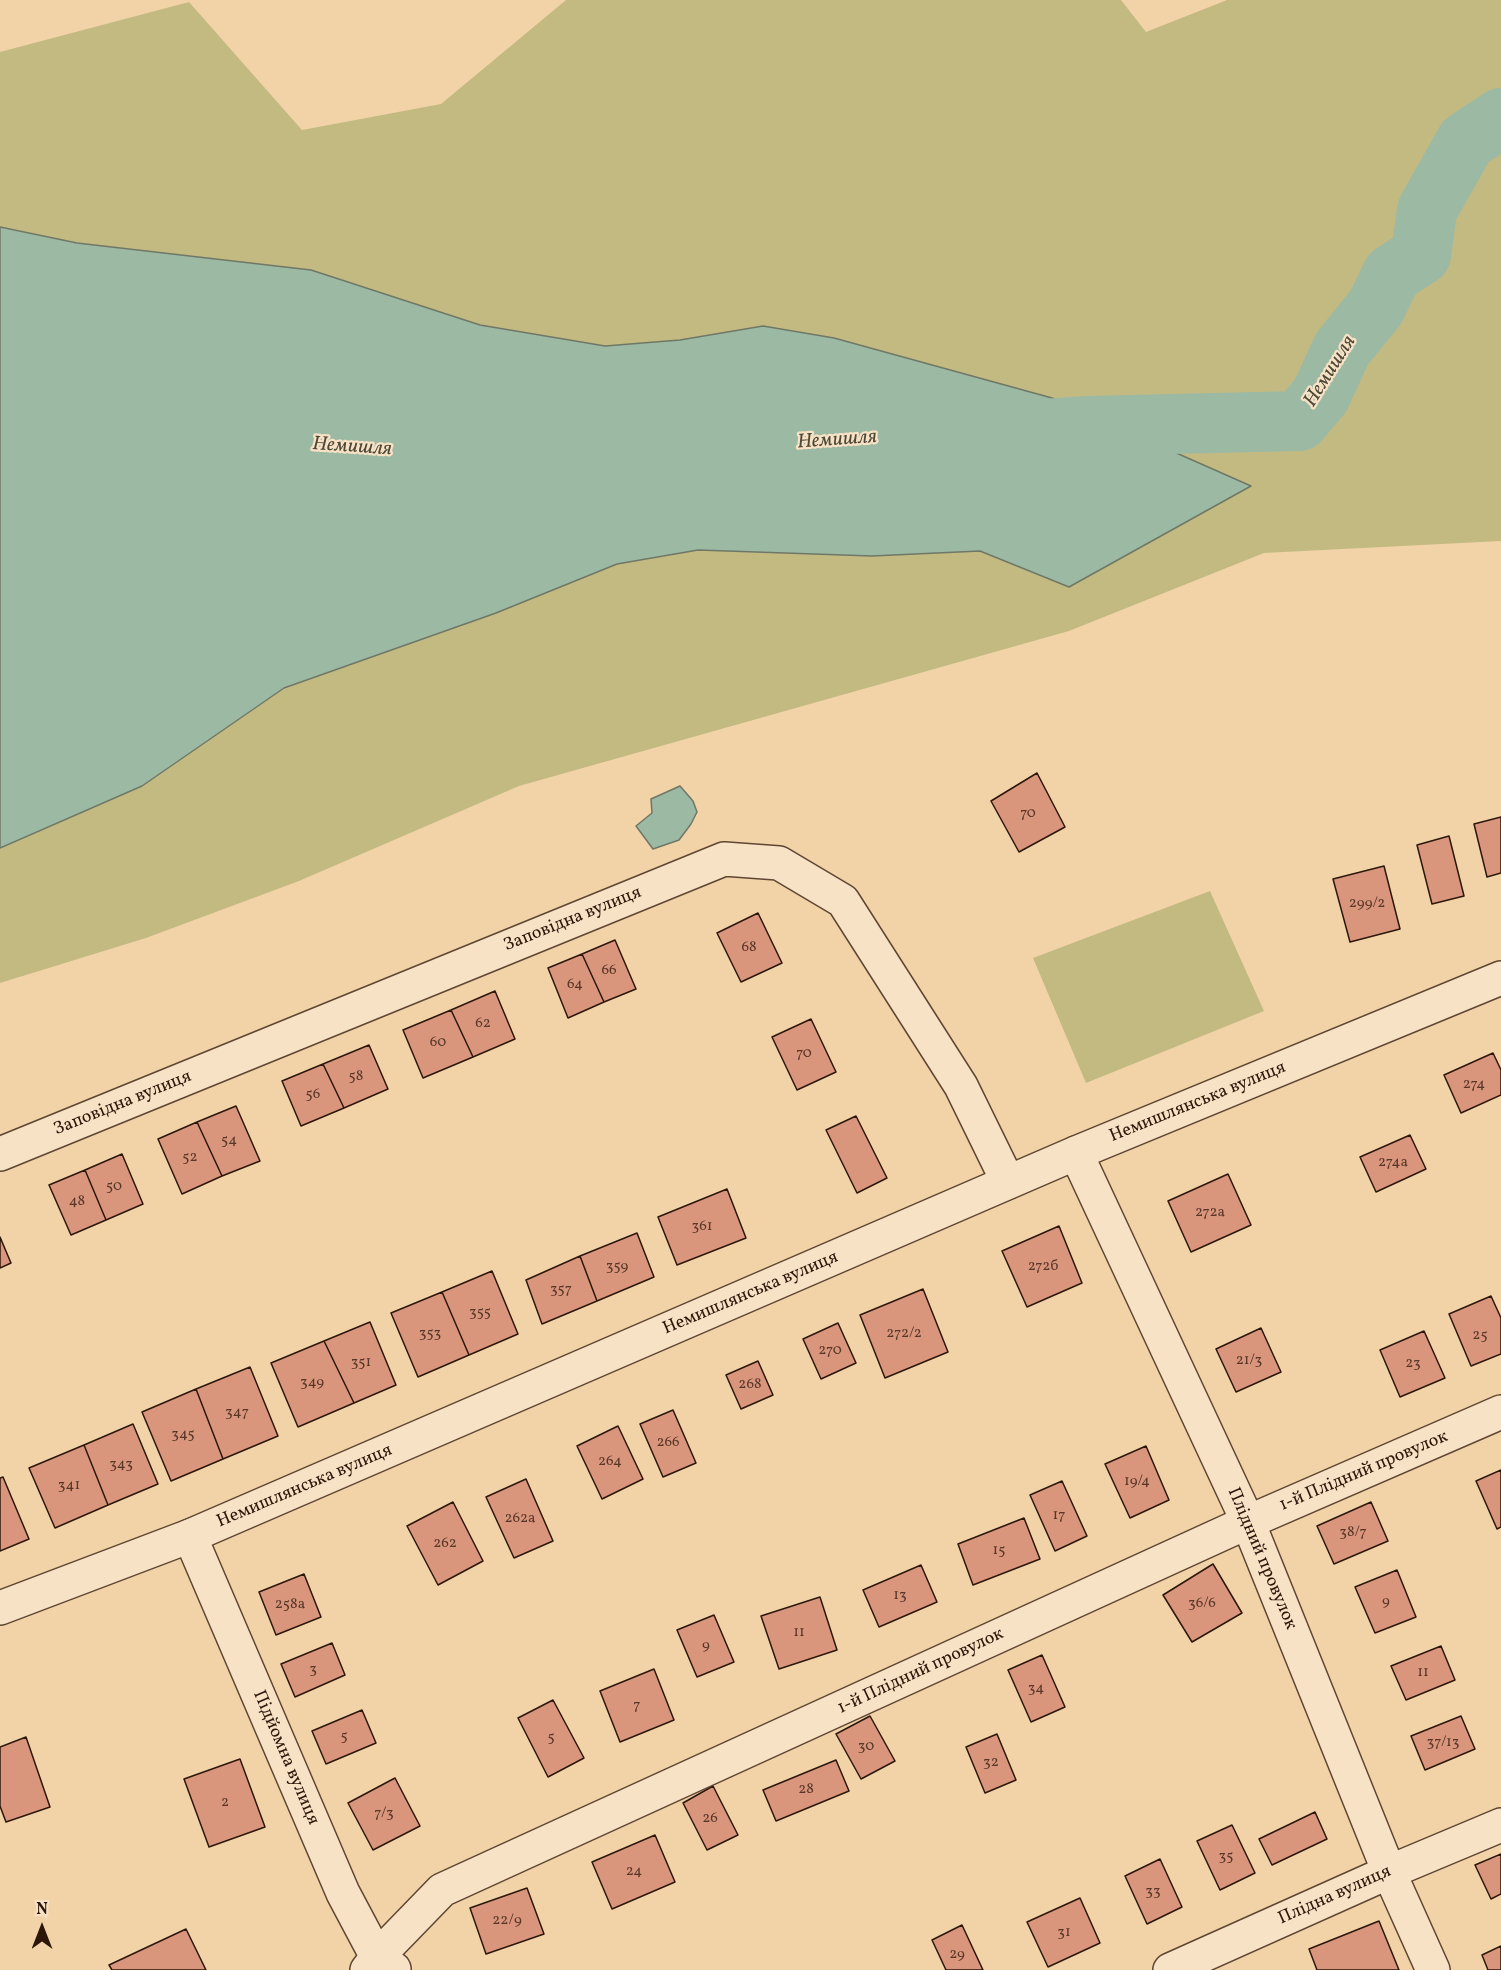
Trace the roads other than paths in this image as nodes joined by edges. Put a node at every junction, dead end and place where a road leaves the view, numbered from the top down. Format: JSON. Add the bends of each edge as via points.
{"nodes":[{"id":1,"x":1501,"y":978,"type":"edge"},
{"id":2,"x":1076,"y":1153,"type":"junction"},
{"id":3,"x":0,"y":1154,"type":"edge"},
{"id":4,"x":1008,"y":1182,"type":"junction"},
{"id":5,"x":1501,"y":1412,"type":"edge"},
{"id":6,"x":1248,"y":1522,"type":"junction"},
{"id":7,"x":190,"y":1536,"type":"junction"},
{"id":8,"x":0,"y":1608,"type":"edge"},
{"id":9,"x":1501,"y":1825,"type":"edge"},
{"id":10,"x":1389,"y":1872,"type":"junction"},
{"id":11,"x":372,"y":1967,"type":"edge"},
{"id":12,"x":1170,"y":1970,"type":"edge"},
{"id":13,"x":1433,"y":1970,"type":"edge"}],
"edges":[{"from":1,"to":2,"type":"street","name":"Немишлянська вулиця"},
{"from":2,"to":4,"type":"street","name":"Немишлянська вулиця"},
{"from":2,"to":6,"type":"street","name":"Плідний провулок"},
{"from":3,"to":4,"type":"street","name":"Заповідна вулиця","via":[[724,859],[779,863],[843,902],[961,1086]]},
{"from":4,"to":7,"type":"street","name":"Немишлянська вулиця"},
{"from":5,"to":6,"type":"street","name":"1-й Плідний провулок"},
{"from":6,"to":10,"type":"street","name":"Плідний провулок"},
{"from":6,"to":11,"type":"street","name":"1-й Плідний провулок","via":[[442,1890]]},
{"from":7,"to":8,"type":"street","name":"Немишлянська вулиця"},
{"from":7,"to":11,"type":"street","name":"Підйомна вулиця"},
{"from":9,"to":10,"type":"street","name":"Плідна вулиця"},
{"from":10,"to":12,"type":"street","name":"Плідна вулиця"},
{"from":10,"to":13,"type":"street","name":"Плідний провулок"}]}
